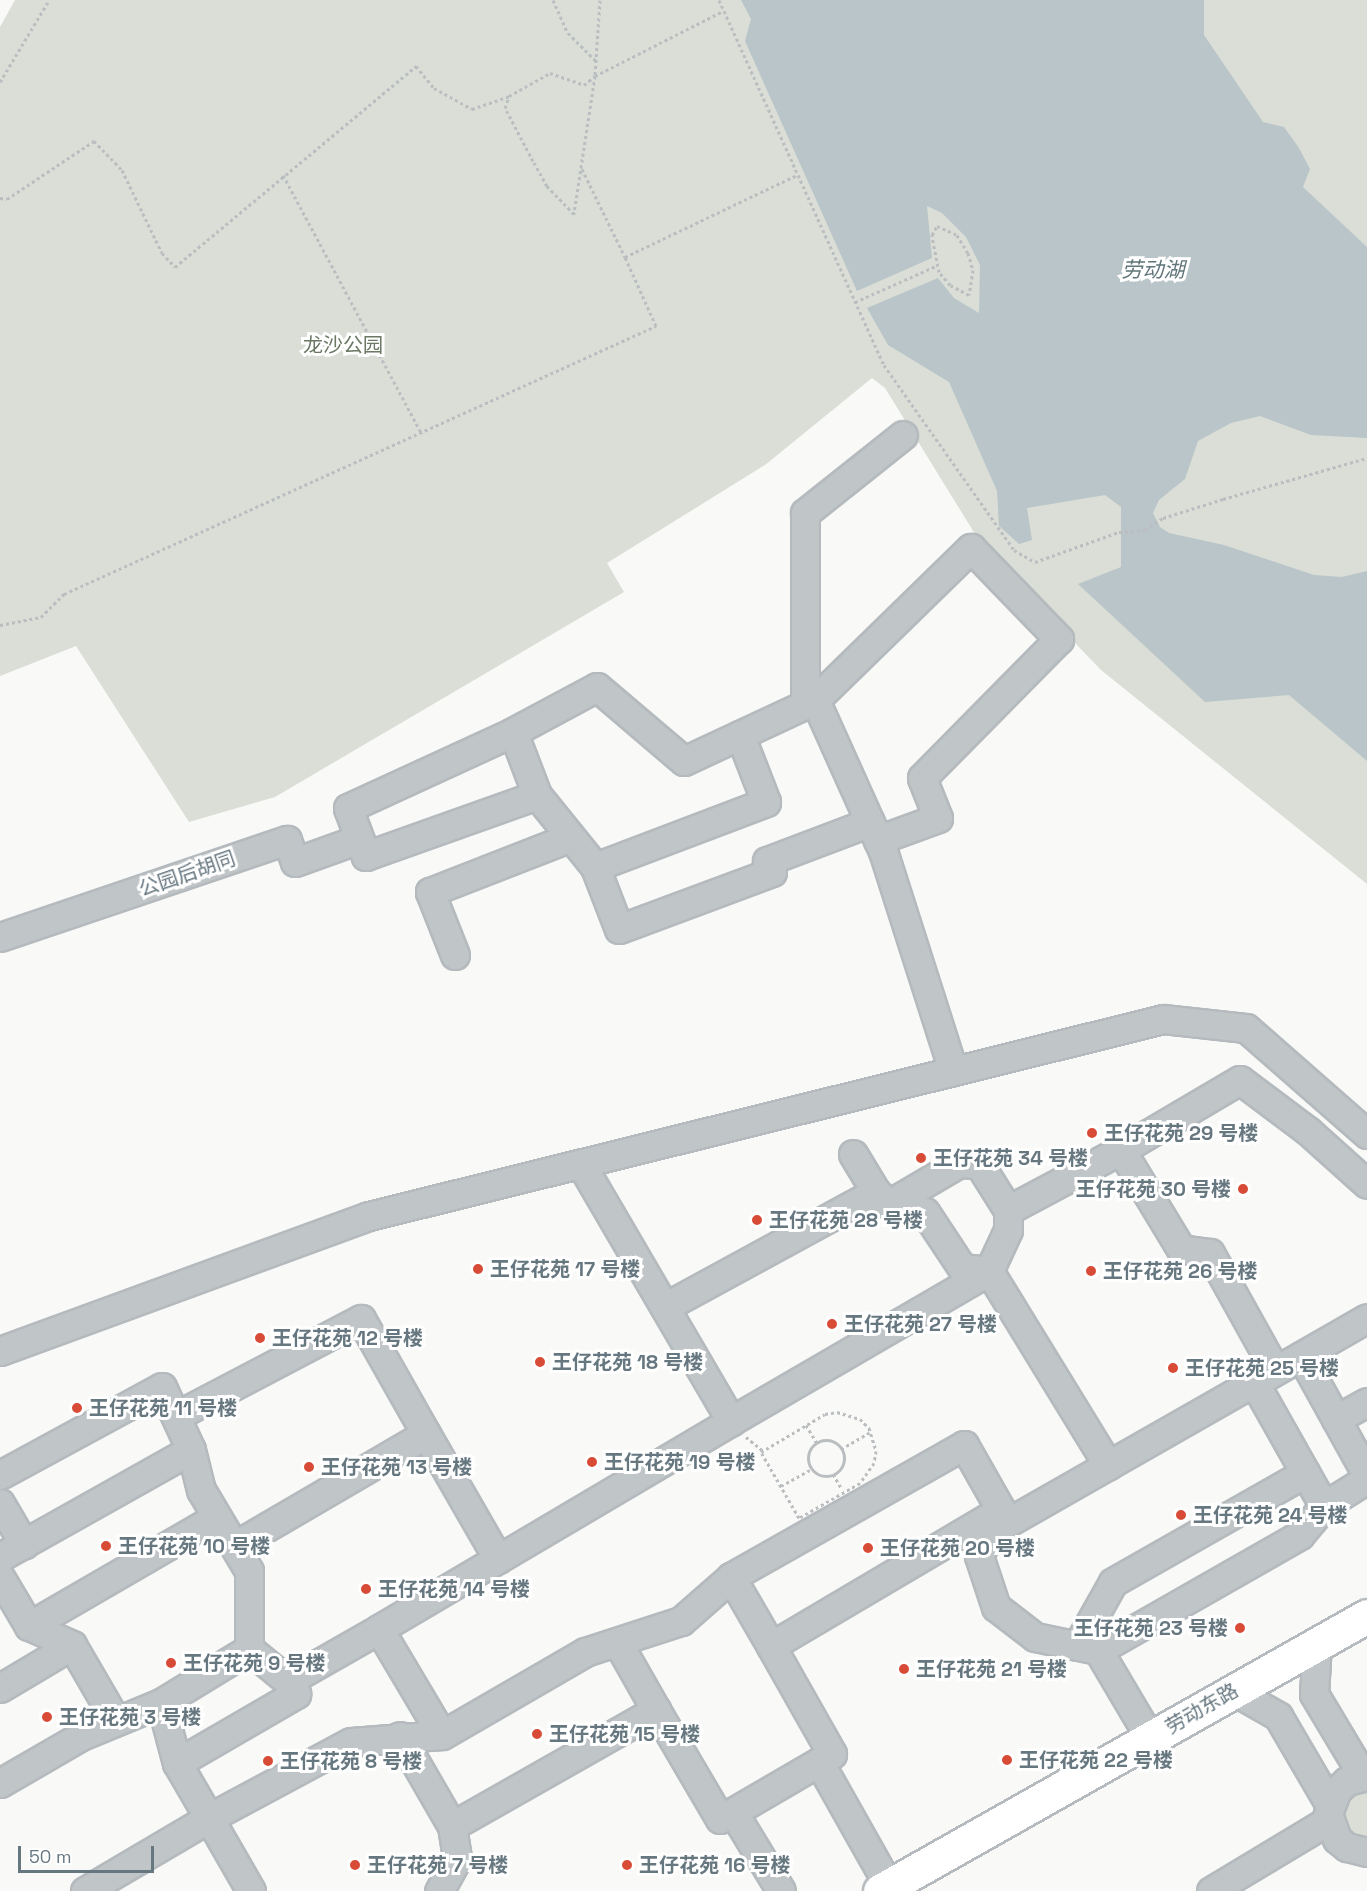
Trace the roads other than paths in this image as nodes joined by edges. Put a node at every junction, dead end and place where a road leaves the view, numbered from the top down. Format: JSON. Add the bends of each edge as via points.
{"nodes":[{"id":1,"x":903,"y":435,"type":"dead end"},
{"id":2,"x":810,"y":702,"type":"junction"},
{"id":3,"x":513,"y":732,"type":"junction"},
{"id":4,"x":740,"y":735,"type":"junction"},
{"id":5,"x":537,"y":795,"type":"junction"},
{"id":6,"x":874,"y":831,"type":"junction"},
{"id":7,"x":571,"y":837,"type":"junction"},
{"id":8,"x":359,"y":839,"type":"junction"},
{"id":9,"x":596,"y":867,"type":"junction"},
{"id":10,"x":0,"y":937,"type":"edge"},
{"id":11,"x":455,"y":955,"type":"dead end"},
{"id":12,"x":953,"y":1071,"type":"junction"},
{"id":13,"x":1367,"y":1134,"type":"edge"},
{"id":14,"x":1121,"y":1150,"type":"junction"},
{"id":15,"x":854,"y":1154,"type":"dead end"},
{"id":16,"x":581,"y":1164,"type":"junction"},
{"id":17,"x":1367,"y":1184,"type":"edge"},
{"id":18,"x":883,"y":1198,"type":"junction"},
{"id":19,"x":1008,"y":1210,"type":"junction"},
{"id":20,"x":989,"y":1271,"type":"junction"},
{"id":21,"x":665,"y":1307,"type":"junction"},
{"id":22,"x":1367,"y":1318,"type":"edge"},
{"id":23,"x":0,"y":1351,"type":"edge"},
{"id":24,"x":1301,"y":1356,"type":"junction"},
{"id":25,"x":1265,"y":1376,"type":"junction"},
{"id":26,"x":1367,"y":1401,"type":"edge"},
{"id":27,"x":176,"y":1416,"type":"junction"},
{"id":28,"x":1336,"y":1419,"type":"junction"},
{"id":29,"x":731,"y":1421,"type":"junction"},
{"id":30,"x":426,"y":1434,"type":"junction"},
{"id":31,"x":191,"y":1450,"type":"junction"},
{"id":32,"x":1108,"y":1465,"type":"junction"},
{"id":33,"x":1305,"y":1473,"type":"junction"},
{"id":34,"x":0,"y":1475,"type":"edge"},
{"id":35,"x":1367,"y":1477,"type":"edge"},
{"id":36,"x":0,"y":1503,"type":"edge"},
{"id":37,"x":1324,"y":1506,"type":"junction"},
{"id":38,"x":217,"y":1517,"type":"junction"},
{"id":39,"x":996,"y":1521,"type":"junction"},
{"id":40,"x":24,"y":1544,"type":"junction"},
{"id":41,"x":234,"y":1546,"type":"junction"},
{"id":42,"x":0,"y":1557,"type":"edge"},
{"id":43,"x":498,"y":1558,"type":"junction"},
{"id":44,"x":0,"y":1577,"type":"edge"},
{"id":45,"x":731,"y":1577,"type":"junction"},
{"id":46,"x":7,"y":1605,"type":"edge"},
{"id":47,"x":1367,"y":1616,"type":"edge"},
{"id":48,"x":29,"y":1626,"type":"junction"},
{"id":49,"x":379,"y":1629,"type":"junction"},
{"id":50,"x":618,"y":1643,"type":"junction"},
{"id":51,"x":1317,"y":1644,"type":"junction"},
{"id":52,"x":72,"y":1646,"type":"junction"},
{"id":53,"x":771,"y":1646,"type":"junction"},
{"id":54,"x":1088,"y":1648,"type":"junction"},
{"id":55,"x":249,"y":1649,"type":"junction"},
{"id":56,"x":288,"y":1681,"type":"junction"},
{"id":57,"x":0,"y":1688,"type":"edge"},
{"id":58,"x":1234,"y":1691,"type":"junction"},
{"id":59,"x":161,"y":1703,"type":"junction"},
{"id":60,"x":656,"y":1710,"type":"junction"},
{"id":61,"x":116,"y":1721,"type":"junction"},
{"id":62,"x":442,"y":1735,"type":"junction"},
{"id":63,"x":400,"y":1736,"type":"junction"},
{"id":64,"x":1150,"y":1738,"type":"junction"},
{"id":65,"x":819,"y":1762,"type":"junction"},
{"id":66,"x":177,"y":1763,"type":"junction"},
{"id":67,"x":1365,"y":1776,"type":"edge"},
{"id":68,"x":0,"y":1783,"type":"edge"},
{"id":69,"x":733,"y":1812,"type":"junction"},
{"id":70,"x":1330,"y":1813,"type":"junction"},
{"id":71,"x":209,"y":1818,"type":"junction"},
{"id":72,"x":452,"y":1826,"type":"junction"},
{"id":73,"x":1367,"y":1852,"type":"edge"},
{"id":74,"x":886,"y":1889,"type":"edge"},
{"id":75,"x":1220,"y":1889,"type":"edge"},
{"id":76,"x":85,"y":1891,"type":"edge"},
{"id":77,"x":251,"y":1891,"type":"edge"},
{"id":78,"x":439,"y":1891,"type":"edge"},
{"id":79,"x":781,"y":1891,"type":"edge"}],
"edges":[{"from":1,"to":2,"type":"street","via":[[805,513]]},
{"from":2,"to":4,"type":"street"},
{"from":2,"to":6,"type":"street"},
{"from":2,"to":6,"type":"street","via":[[971,548],[1059,639],[922,778],[938,818]]},
{"from":3,"to":4,"type":"street","via":[[597,687],[684,761]]},
{"from":3,"to":5,"type":"street"},
{"from":3,"to":8,"type":"street","via":[[348,808]]},
{"from":4,"to":9,"type":"street","via":[[766,802]]},
{"from":5,"to":7,"type":"street"},
{"from":5,"to":8,"type":"street","via":[[366,856]]},
{"from":6,"to":9,"type":"street","via":[[767,861],[772,872],[619,929]]},
{"from":6,"to":12,"type":"street"},
{"from":7,"to":9,"type":"street"},
{"from":7,"to":11,"type":"street","via":[[430,892]]},
{"from":8,"to":10,"type":"street","name":"公园后胡同","via":[[294,862],[287,840]]},
{"from":12,"to":13,"type":"street","via":[[1163,1019],[1246,1028]]},
{"from":12,"to":16,"type":"street"},
{"from":14,"to":17,"type":"street","via":[[1240,1080],[1308,1131]]},
{"from":14,"to":19,"type":"street"},
{"from":14,"to":25,"type":"street","via":[[1181,1249],[1210,1253]]},
{"from":15,"to":18,"type":"street"},
{"from":16,"to":21,"type":"street"},
{"from":16,"to":23,"type":"street","via":[[369,1216]]},
{"from":18,"to":19,"type":"street","via":[[959,1163],[979,1164]]},
{"from":18,"to":20,"type":"street","via":[[925,1212],[962,1268]]},
{"from":18,"to":21,"type":"street"},
{"from":19,"to":20,"type":"street","via":[[1008,1230]]},
{"from":20,"to":29,"type":"street"},
{"from":20,"to":32,"type":"street"},
{"from":21,"to":29,"type":"street"},
{"from":22,"to":24,"type":"street"},
{"from":24,"to":25,"type":"street"},
{"from":24,"to":28,"type":"street"},
{"from":25,"to":32,"type":"street"},
{"from":25,"to":33,"type":"street"},
{"from":26,"to":28,"type":"street"},
{"from":27,"to":30,"type":"street","via":[[361,1319]]},
{"from":27,"to":31,"type":"street"},
{"from":27,"to":34,"type":"street","via":[[162,1388]]},
{"from":28,"to":35,"type":"street"},
{"from":29,"to":43,"type":"street"},
{"from":30,"to":41,"type":"street"},
{"from":30,"to":43,"type":"street"},
{"from":31,"to":38,"type":"street","via":[[201,1490]]},
{"from":31,"to":40,"type":"street"},
{"from":32,"to":39,"type":"street"},
{"from":33,"to":37,"type":"street"},
{"from":33,"to":54,"type":"street","via":[[1113,1582]]},
{"from":35,"to":37,"type":"street"},
{"from":36,"to":40,"type":"street"},
{"from":37,"to":54,"type":"street","via":[[1300,1535]]},
{"from":38,"to":41,"type":"street"},
{"from":38,"to":48,"type":"street"},
{"from":39,"to":45,"type":"street","via":[[964,1445]]},
{"from":39,"to":53,"type":"street"},
{"from":39,"to":54,"type":"street","via":[[979,1556],[996,1606],[1035,1637]]},
{"from":40,"to":42,"type":"street"},
{"from":41,"to":55,"type":"street","via":[[249,1571]]},
{"from":43,"to":49,"type":"street"},
{"from":44,"to":46,"type":"street"},
{"from":45,"to":50,"type":"street","via":[[681,1621]]},
{"from":45,"to":53,"type":"street"},
{"from":46,"to":48,"type":"street"},
{"from":47,"to":51,"type":"main road","name":"劳动东路"},
{"from":48,"to":52,"type":"street"},
{"from":49,"to":56,"type":"street"},
{"from":49,"to":62,"type":"street"},
{"from":50,"to":60,"type":"street"},
{"from":50,"to":62,"type":"street","via":[[585,1652]]},
{"from":51,"to":58,"type":"main road","name":"劳动东路"},
{"from":51,"to":67,"type":"street","via":[[1314,1694]]},
{"from":52,"to":57,"type":"street"},
{"from":52,"to":61,"type":"street"},
{"from":53,"to":65,"type":"street","via":[[832,1754]]},
{"from":54,"to":64,"type":"street"},
{"from":55,"to":56,"type":"street"},
{"from":55,"to":59,"type":"street"},
{"from":56,"to":66,"type":"street","via":[[296,1694]]},
{"from":58,"to":64,"type":"main road","name":"劳动东路"},
{"from":58,"to":70,"type":"street","via":[[1278,1716]]},
{"from":59,"to":61,"type":"street"},
{"from":59,"to":66,"type":"street"},
{"from":60,"to":69,"type":"street","via":[[720,1819]]},
{"from":60,"to":72,"type":"street"},
{"from":61,"to":68,"type":"street","via":[[81,1736]]},
{"from":62,"to":63,"type":"street"},
{"from":63,"to":71,"type":"street","via":[[351,1742]]},
{"from":63,"to":72,"type":"street"},
{"from":64,"to":74,"type":"main road","name":"劳动东路"},
{"from":65,"to":69,"type":"street"},
{"from":65,"to":74,"type":"street"},
{"from":66,"to":71,"type":"street"},
{"from":67,"to":70,"type":"street","via":[[1337,1790]]},
{"from":69,"to":79,"type":"street"},
{"from":70,"to":73,"type":"street","via":[[1337,1839],[1347,1847]]},
{"from":70,"to":75,"type":"street"},
{"from":71,"to":76,"type":"street"},
{"from":71,"to":77,"type":"street"},
{"from":72,"to":78,"type":"street","via":[[457,1859]]}]}
